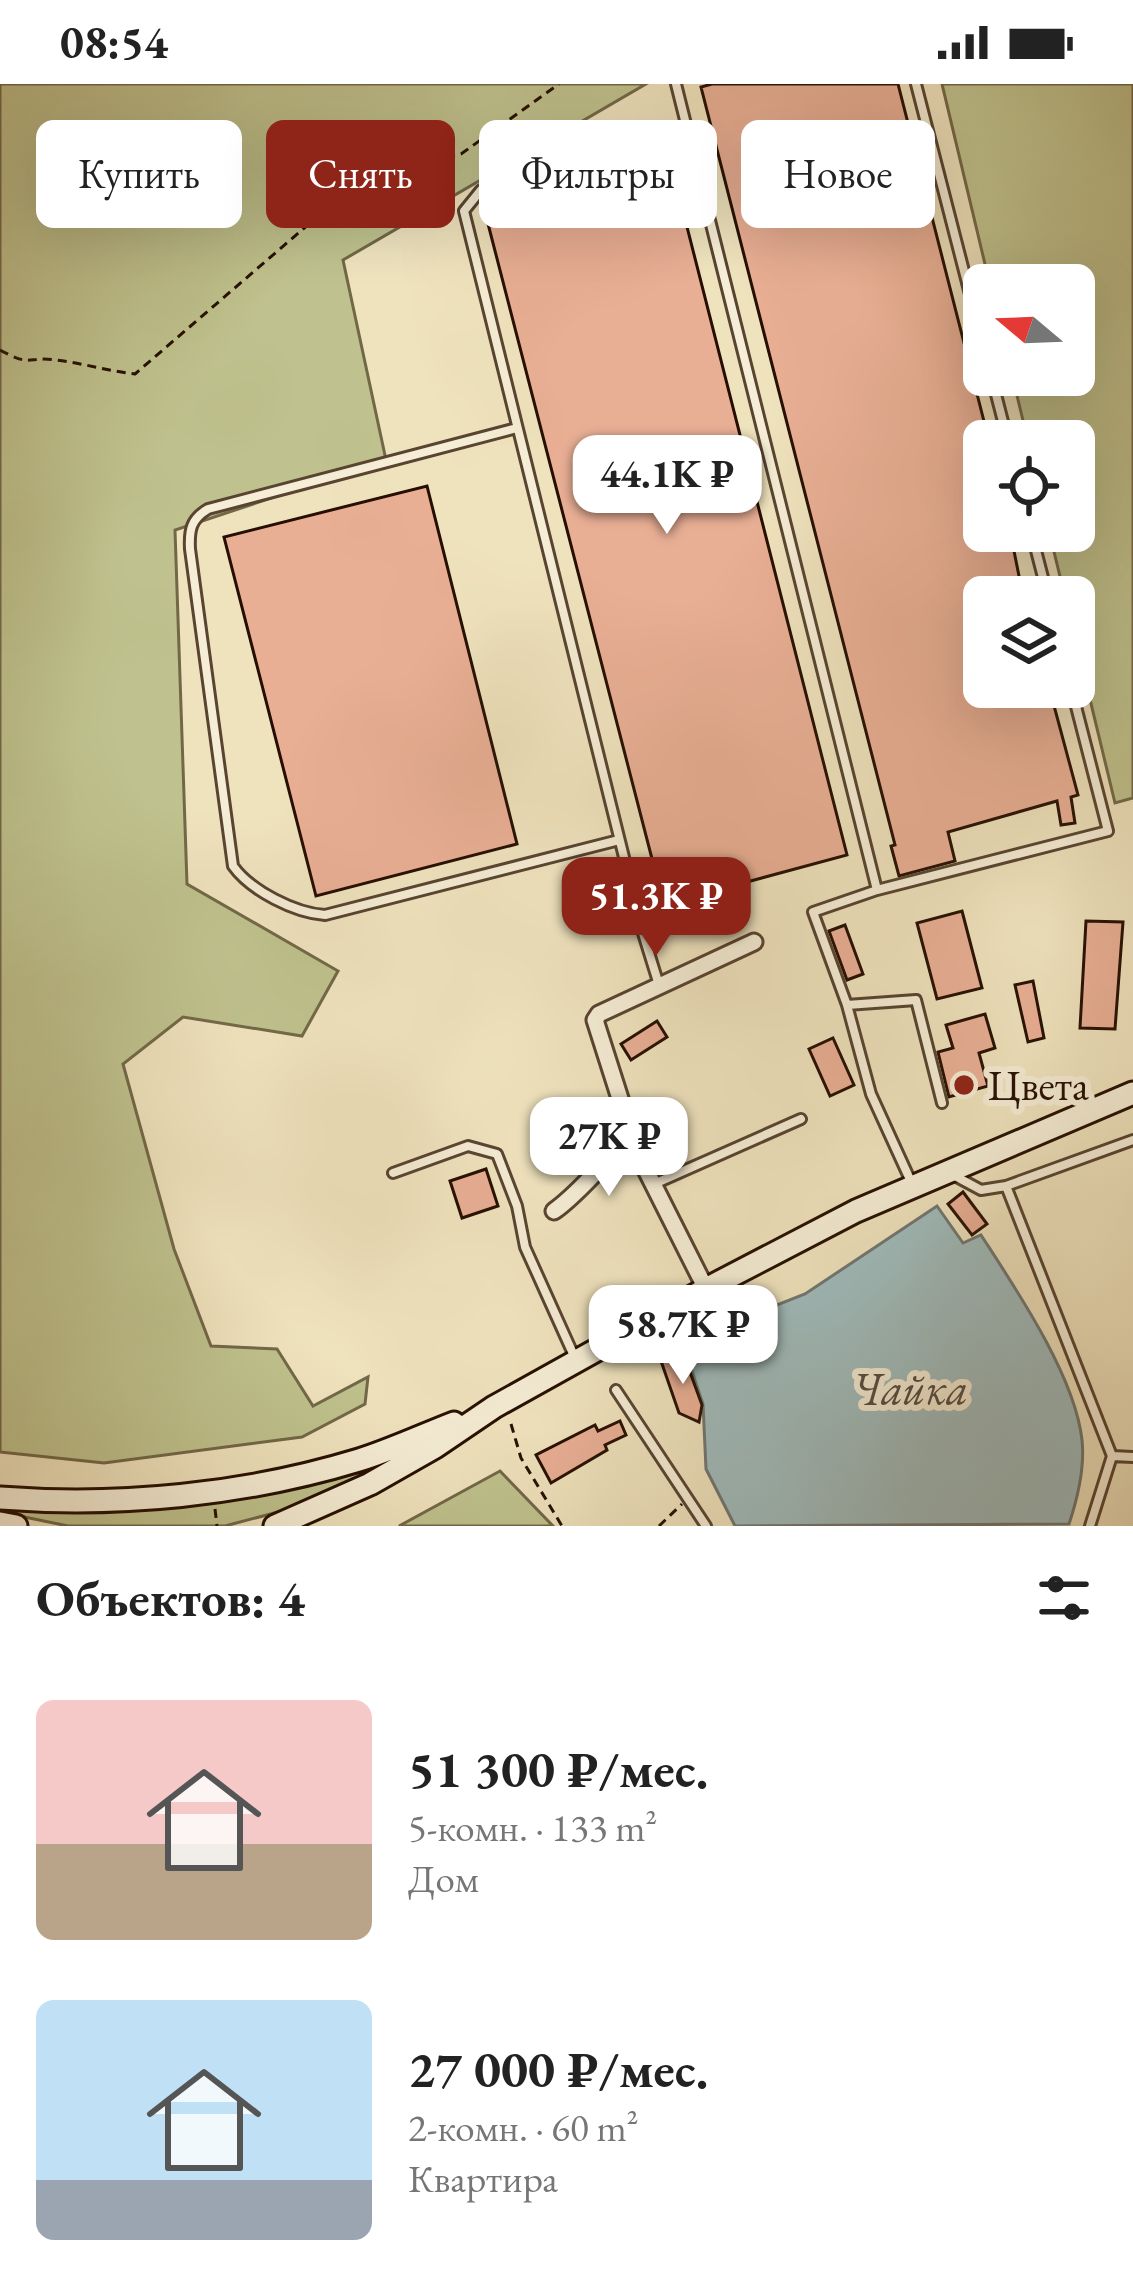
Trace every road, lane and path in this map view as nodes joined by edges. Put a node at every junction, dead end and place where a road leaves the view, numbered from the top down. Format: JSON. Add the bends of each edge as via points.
{"nodes":[{"id":1,"x":559,"y":84,"type":"edge"},
{"id":2,"x":676,"y":84,"type":"edge"},
{"id":3,"x":916,"y":84,"type":"edge"},
{"id":4,"x":685,"y":120,"type":"edge"},
{"id":5,"x":479,"y":192,"type":"edge"},
{"id":6,"x":712,"y":228,"type":"edge"},
{"id":7,"x":963,"y":267,"type":"edge"},
{"id":8,"x":0,"y":350,"type":"edge"},
{"id":9,"x":517,"y":428,"type":"junction"},
{"id":10,"x":1076,"y":708,"type":"edge"},
{"id":11,"x":619,"y":840,"type":"junction"},
{"id":12,"x":877,"y":890,"type":"junction"},
{"id":13,"x":754,"y":942,"type":"dead end"},
{"id":14,"x":659,"y":986,"type":"junction"},
{"id":15,"x":847,"y":1005,"type":"junction"},
{"id":16,"x":1133,"y":1093,"type":"edge"},
{"id":17,"x":942,"y":1103,"type":"dead end"},
{"id":18,"x":801,"y":1119,"type":"dead end"},
{"id":19,"x":1133,"y":1140,"type":"edge"},
{"id":20,"x":634,"y":1141,"type":"junction"},
{"id":21,"x":948,"y":1172,"type":"junction"},
{"id":22,"x":394,"y":1173,"type":"dead end"},
{"id":23,"x":651,"y":1185,"type":"junction"},
{"id":24,"x":1006,"y":1186,"type":"junction"},
{"id":25,"x":913,"y":1187,"type":"junction"},
{"id":26,"x":554,"y":1211,"type":"dead end"},
{"id":27,"x":706,"y":1289,"type":"junction"},
{"id":28,"x":577,"y":1363,"type":"junction"},
{"id":29,"x":616,"y":1390,"type":"dead end"},
{"id":30,"x":494,"y":1407,"type":"junction"},
{"id":31,"x":511,"y":1424,"type":"dead end"},
{"id":32,"x":1112,"y":1456,"type":"junction"},
{"id":33,"x":1133,"y":1457,"type":"edge"},
{"id":34,"x":0,"y":1498,"type":"edge"},
{"id":35,"x":687,"y":1499,"type":"junction"},
{"id":36,"x":0,"y":1523,"type":"edge"},
{"id":37,"x":16,"y":1526,"type":"edge"},
{"id":38,"x":275,"y":1526,"type":"edge"},
{"id":39,"x":562,"y":1526,"type":"edge"},
{"id":40,"x":659,"y":1526,"type":"edge"},
{"id":41,"x":706,"y":1526,"type":"edge"},
{"id":42,"x":1090,"y":1526,"type":"edge"}],
"edges":[{"from":1,"to":8,"type":"path","via":[[461,154],[382,169],[338,198],[135,374],[53,359],[24,363]]},
{"from":2,"to":4,"type":"lane"},
{"from":3,"to":7,"type":"lane"},
{"from":5,"to":9,"type":"lane","via":[[464,211]]},
{"from":6,"to":12,"type":"lane"},
{"from":9,"to":11,"type":"lane"},
{"from":9,"to":11,"type":"lane","via":[[195,516],[190,549],[233,866],[294,908],[325,915]]},
{"from":10,"to":12,"type":"lane","via":[[1108,831]]},
{"from":11,"to":14,"type":"lane"},
{"from":12,"to":15,"type":"lane","via":[[813,912]]},
{"from":13,"to":14,"type":"street"},
{"from":14,"to":20,"type":"street","via":[[595,1020]]},
{"from":15,"to":17,"type":"lane","via":[[916,1000]]},
{"from":15,"to":25,"type":"lane","via":[[872,1094]]},
{"from":16,"to":21,"type":"main road"},
{"from":18,"to":23,"type":"lane"},
{"from":19,"to":24,"type":"lane"},
{"from":20,"to":23,"type":"street"},
{"from":20,"to":26,"type":"street"},
{"from":21,"to":24,"type":"lane","via":[[981,1190]]},
{"from":21,"to":25,"type":"main road"},
{"from":22,"to":28,"type":"lane","via":[[469,1146],[497,1154],[525,1247]]},
{"from":23,"to":27,"type":"street"},
{"from":24,"to":32,"type":"lane"},
{"from":25,"to":27,"type":"main road"},
{"from":27,"to":28,"type":"main road"},
{"from":28,"to":30,"type":"main road"},
{"from":29,"to":35,"type":"lane"},
{"from":30,"to":34,"type":"main road","via":[[365,1459],[266,1484],[121,1501]]},
{"from":30,"to":38,"type":"main road","via":[[370,1484]]},
{"from":31,"to":39,"type":"path","via":[[521,1458]]},
{"from":32,"to":33,"type":"lane"},
{"from":32,"to":42,"type":"lane"},
{"from":35,"to":40,"type":"path"},
{"from":35,"to":41,"type":"lane"},
{"from":36,"to":37,"type":"main road"}]}
